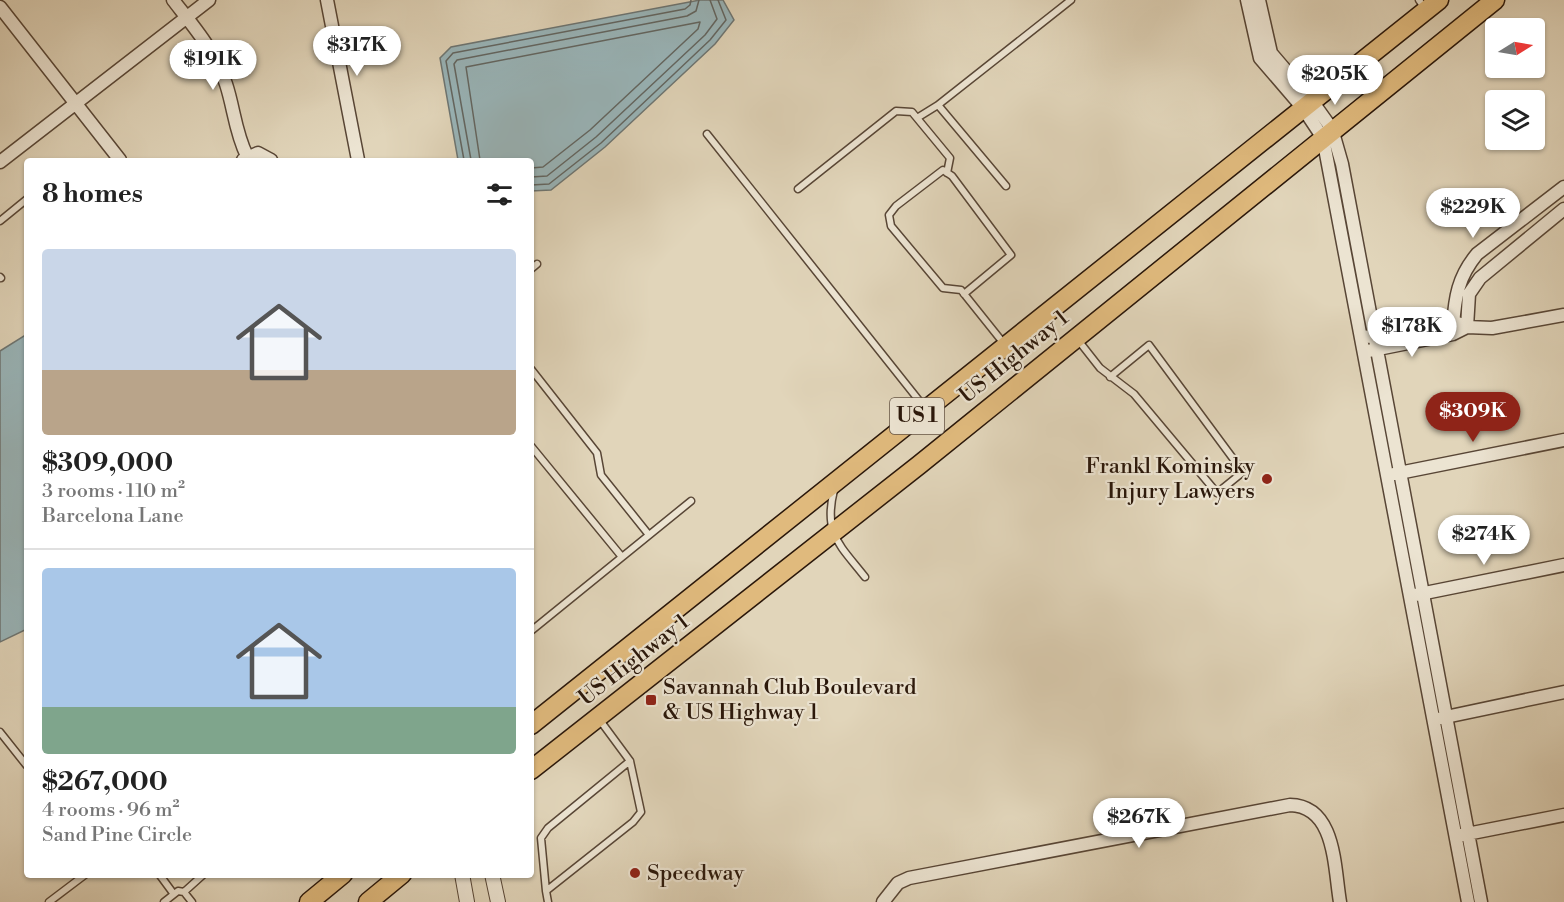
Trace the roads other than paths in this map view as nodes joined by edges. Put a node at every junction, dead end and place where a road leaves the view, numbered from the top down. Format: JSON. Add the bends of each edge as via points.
{"nodes":[{"id":1,"x":173,"y":0,"type":"edge"},
{"id":2,"x":208,"y":0,"type":"edge"},
{"id":3,"x":327,"y":0,"type":"edge"},
{"id":4,"x":1071,"y":0,"type":"edge"},
{"id":5,"x":1495,"y":0,"type":"edge"},
{"id":6,"x":1253,"y":1,"type":"edge"},
{"id":7,"x":1428,"y":3,"type":"edge"},
{"id":8,"x":0,"y":7,"type":"edge"},
{"id":9,"x":186,"y":17,"type":"junction"},
{"id":10,"x":75,"y":103,"type":"junction"},
{"id":11,"x":1308,"y":104,"type":"junction"},
{"id":12,"x":938,"y":105,"type":"junction"},
{"id":13,"x":917,"y":118,"type":"junction"},
{"id":14,"x":707,"y":134,"type":"dead end"},
{"id":15,"x":1328,"y":134,"type":"junction"},
{"id":16,"x":118,"y":158,"type":"edge"},
{"id":17,"x":244,"y":158,"type":"edge"},
{"id":18,"x":267,"y":158,"type":"edge"},
{"id":19,"x":358,"y":158,"type":"edge"},
{"id":20,"x":0,"y":162,"type":"edge"},
{"id":21,"x":947,"y":173,"type":"junction"},
{"id":22,"x":1006,"y":186,"type":"dead end"},
{"id":23,"x":1564,"y":187,"type":"edge"},
{"id":24,"x":798,"y":189,"type":"dead end"},
{"id":25,"x":24,"y":201,"type":"edge"},
{"id":26,"x":1564,"y":209,"type":"edge"},
{"id":27,"x":0,"y":221,"type":"edge"},
{"id":28,"x":964,"y":294,"type":"junction"},
{"id":29,"x":1564,"y":315,"type":"edge"},
{"id":30,"x":1453,"y":327,"type":"junction"},
{"id":31,"x":1467,"y":327,"type":"junction"},
{"id":32,"x":1368,"y":336,"type":"junction"},
{"id":33,"x":1076,"y":337,"type":"junction"},
{"id":34,"x":1005,"y":346,"type":"junction"},
{"id":35,"x":1370,"y":351,"type":"junction"},
{"id":36,"x":534,"y":373,"type":"edge"},
{"id":37,"x":1110,"y":377,"type":"junction"},
{"id":38,"x":926,"y":410,"type":"junction"},
{"id":39,"x":1564,"y":440,"type":"edge"},
{"id":40,"x":534,"y":450,"type":"edge"},
{"id":41,"x":1394,"y":474,"type":"junction"},
{"id":42,"x":836,"y":481,"type":"junction"},
{"id":43,"x":691,"y":501,"type":"dead end"},
{"id":44,"x":832,"y":533,"type":"junction"},
{"id":45,"x":649,"y":535,"type":"junction"},
{"id":46,"x":622,"y":557,"type":"junction"},
{"id":47,"x":1564,"y":565,"type":"edge"},
{"id":48,"x":865,"y":577,"type":"dead end"},
{"id":49,"x":1416,"y":595,"type":"junction"},
{"id":50,"x":534,"y":629,"type":"edge"},
{"id":51,"x":1564,"y":692,"type":"edge"},
{"id":52,"x":1447,"y":717,"type":"junction"},
{"id":53,"x":599,"y":718,"type":"junction"},
{"id":54,"x":1434,"y":719,"type":"junction"},
{"id":55,"x":534,"y":723,"type":"edge"},
{"id":56,"x":0,"y":732,"type":"edge"},
{"id":57,"x":630,"y":761,"type":"junction"},
{"id":58,"x":24,"y":762,"type":"edge"},
{"id":59,"x":534,"y":768,"type":"edge"},
{"id":60,"x":1564,"y":815,"type":"edge"},
{"id":61,"x":1462,"y":835,"type":"junction"},
{"id":62,"x":81,"y":878,"type":"edge"},
{"id":63,"x":162,"y":878,"type":"edge"},
{"id":64,"x":200,"y":878,"type":"edge"},
{"id":65,"x":338,"y":878,"type":"edge"},
{"id":66,"x":397,"y":878,"type":"edge"},
{"id":67,"x":463,"y":878,"type":"edge"},
{"id":68,"x":493,"y":878,"type":"edge"},
{"id":69,"x":546,"y":891,"type":"junction"},
{"id":70,"x":184,"y":892,"type":"junction"},
{"id":71,"x":173,"y":893,"type":"junction"},
{"id":72,"x":49,"y":902,"type":"edge"},
{"id":73,"x":164,"y":902,"type":"edge"},
{"id":74,"x":192,"y":902,"type":"edge"},
{"id":75,"x":309,"y":902,"type":"edge"},
{"id":76,"x":368,"y":902,"type":"edge"},
{"id":77,"x":467,"y":902,"type":"edge"},
{"id":78,"x":498,"y":902,"type":"edge"},
{"id":79,"x":548,"y":902,"type":"edge"},
{"id":80,"x":883,"y":902,"type":"edge"},
{"id":81,"x":1340,"y":902,"type":"edge"},
{"id":82,"x":1468,"y":902,"type":"edge"},
{"id":83,"x":1481,"y":902,"type":"edge"}],
"edges":[{"from":1,"to":9,"type":"street"},
{"from":2,"to":9,"type":"street"},
{"from":3,"to":19,"type":"street"},
{"from":4,"to":12,"type":"lane"},
{"from":5,"to":15,"type":"main road","name":"US Highway 1","number":"US 1"},
{"from":6,"to":11,"type":"street","via":[[1272,53]]},
{"from":7,"to":11,"type":"main road","name":"US Highway 1","number":"US 1"},
{"from":8,"to":10,"type":"street"},
{"from":9,"to":10,"type":"street"},
{"from":9,"to":17,"type":"street","via":[[209,46],[222,72]]},
{"from":10,"to":16,"type":"street"},
{"from":10,"to":20,"type":"street"},
{"from":11,"to":15,"type":"street"},
{"from":11,"to":34,"type":"main road","name":"US Highway 1","number":"US 1"},
{"from":12,"to":13,"type":"lane"},
{"from":12,"to":22,"type":"lane"},
{"from":13,"to":21,"type":"lane","via":[[950,158]]},
{"from":13,"to":24,"type":"lane","via":[[912,112],[896,111]]},
{"from":14,"to":38,"type":"lane"},
{"from":15,"to":32,"type":"street"},
{"from":15,"to":33,"type":"main road","name":"US Highway 1","number":"US 1"},
{"from":17,"to":18,"type":"street","via":[[258,153]]},
{"from":21,"to":28,"type":"lane","via":[[1011,255]]},
{"from":21,"to":28,"type":"lane","via":[[943,170],[889,215],[891,226],[943,288],[961,290]]},
{"from":23,"to":30,"type":"street","via":[[1469,264],[1456,289]]},
{"from":25,"to":27,"type":"lane"},
{"from":26,"to":31,"type":"street","via":[[1480,278],[1469,294]]},
{"from":28,"to":34,"type":"lane"},
{"from":29,"to":31,"type":"street","via":[[1492,328]]},
{"from":30,"to":31,"type":"street"},
{"from":30,"to":32,"type":"street"},
{"from":30,"to":35,"type":"street"},
{"from":32,"to":35,"type":"street"},
{"from":33,"to":37,"type":"lane"},
{"from":33,"to":44,"type":"main road","name":"US Highway 1","number":"US 1"},
{"from":34,"to":38,"type":"main road","name":"US Highway 1","number":"US 1"},
{"from":35,"to":41,"type":"street"},
{"from":36,"to":45,"type":"lane","via":[[597,453],[601,475]]},
{"from":37,"to":37,"type":"lane","via":[[1134,394],[1217,493],[1244,472],[1149,345]]},
{"from":38,"to":42,"type":"main road","name":"US Highway 1","number":"US 1"},
{"from":39,"to":41,"type":"street"},
{"from":40,"to":46,"type":"lane"},
{"from":41,"to":49,"type":"street"},
{"from":42,"to":44,"type":"lane","via":[[830,514]]},
{"from":42,"to":55,"type":"main road","name":"US Highway 1","number":"US 1"},
{"from":43,"to":45,"type":"lane"},
{"from":44,"to":48,"type":"lane"},
{"from":44,"to":53,"type":"main road","name":"US Highway 1","number":"US 1"},
{"from":45,"to":46,"type":"lane"},
{"from":46,"to":50,"type":"lane"},
{"from":47,"to":49,"type":"street"},
{"from":49,"to":52,"type":"street"},
{"from":49,"to":54,"type":"street"},
{"from":51,"to":52,"type":"street"},
{"from":52,"to":54,"type":"street"},
{"from":52,"to":61,"type":"street"},
{"from":53,"to":57,"type":"lane"},
{"from":53,"to":59,"type":"main road","name":"US Highway 1","number":"US 1"},
{"from":54,"to":61,"type":"street"},
{"from":56,"to":58,"type":"lane"},
{"from":57,"to":69,"type":"lane","via":[[541,838]]},
{"from":57,"to":69,"type":"lane","via":[[640,812],[633,822]]},
{"from":60,"to":61,"type":"street"},
{"from":61,"to":82,"type":"street"},
{"from":61,"to":83,"type":"street"},
{"from":62,"to":72,"type":"lane"},
{"from":63,"to":71,"type":"lane"},
{"from":64,"to":70,"type":"lane"},
{"from":65,"to":75,"type":"main road"},
{"from":66,"to":76,"type":"main road"},
{"from":67,"to":77,"type":"street"},
{"from":68,"to":78,"type":"street"},
{"from":69,"to":79,"type":"lane"},
{"from":70,"to":71,"type":"lane"},
{"from":70,"to":74,"type":"lane"},
{"from":71,"to":73,"type":"lane"},
{"from":80,"to":81,"type":"street","via":[[898,884],[909,878],[1290,805],[1303,805],[1323,822]]}]}
